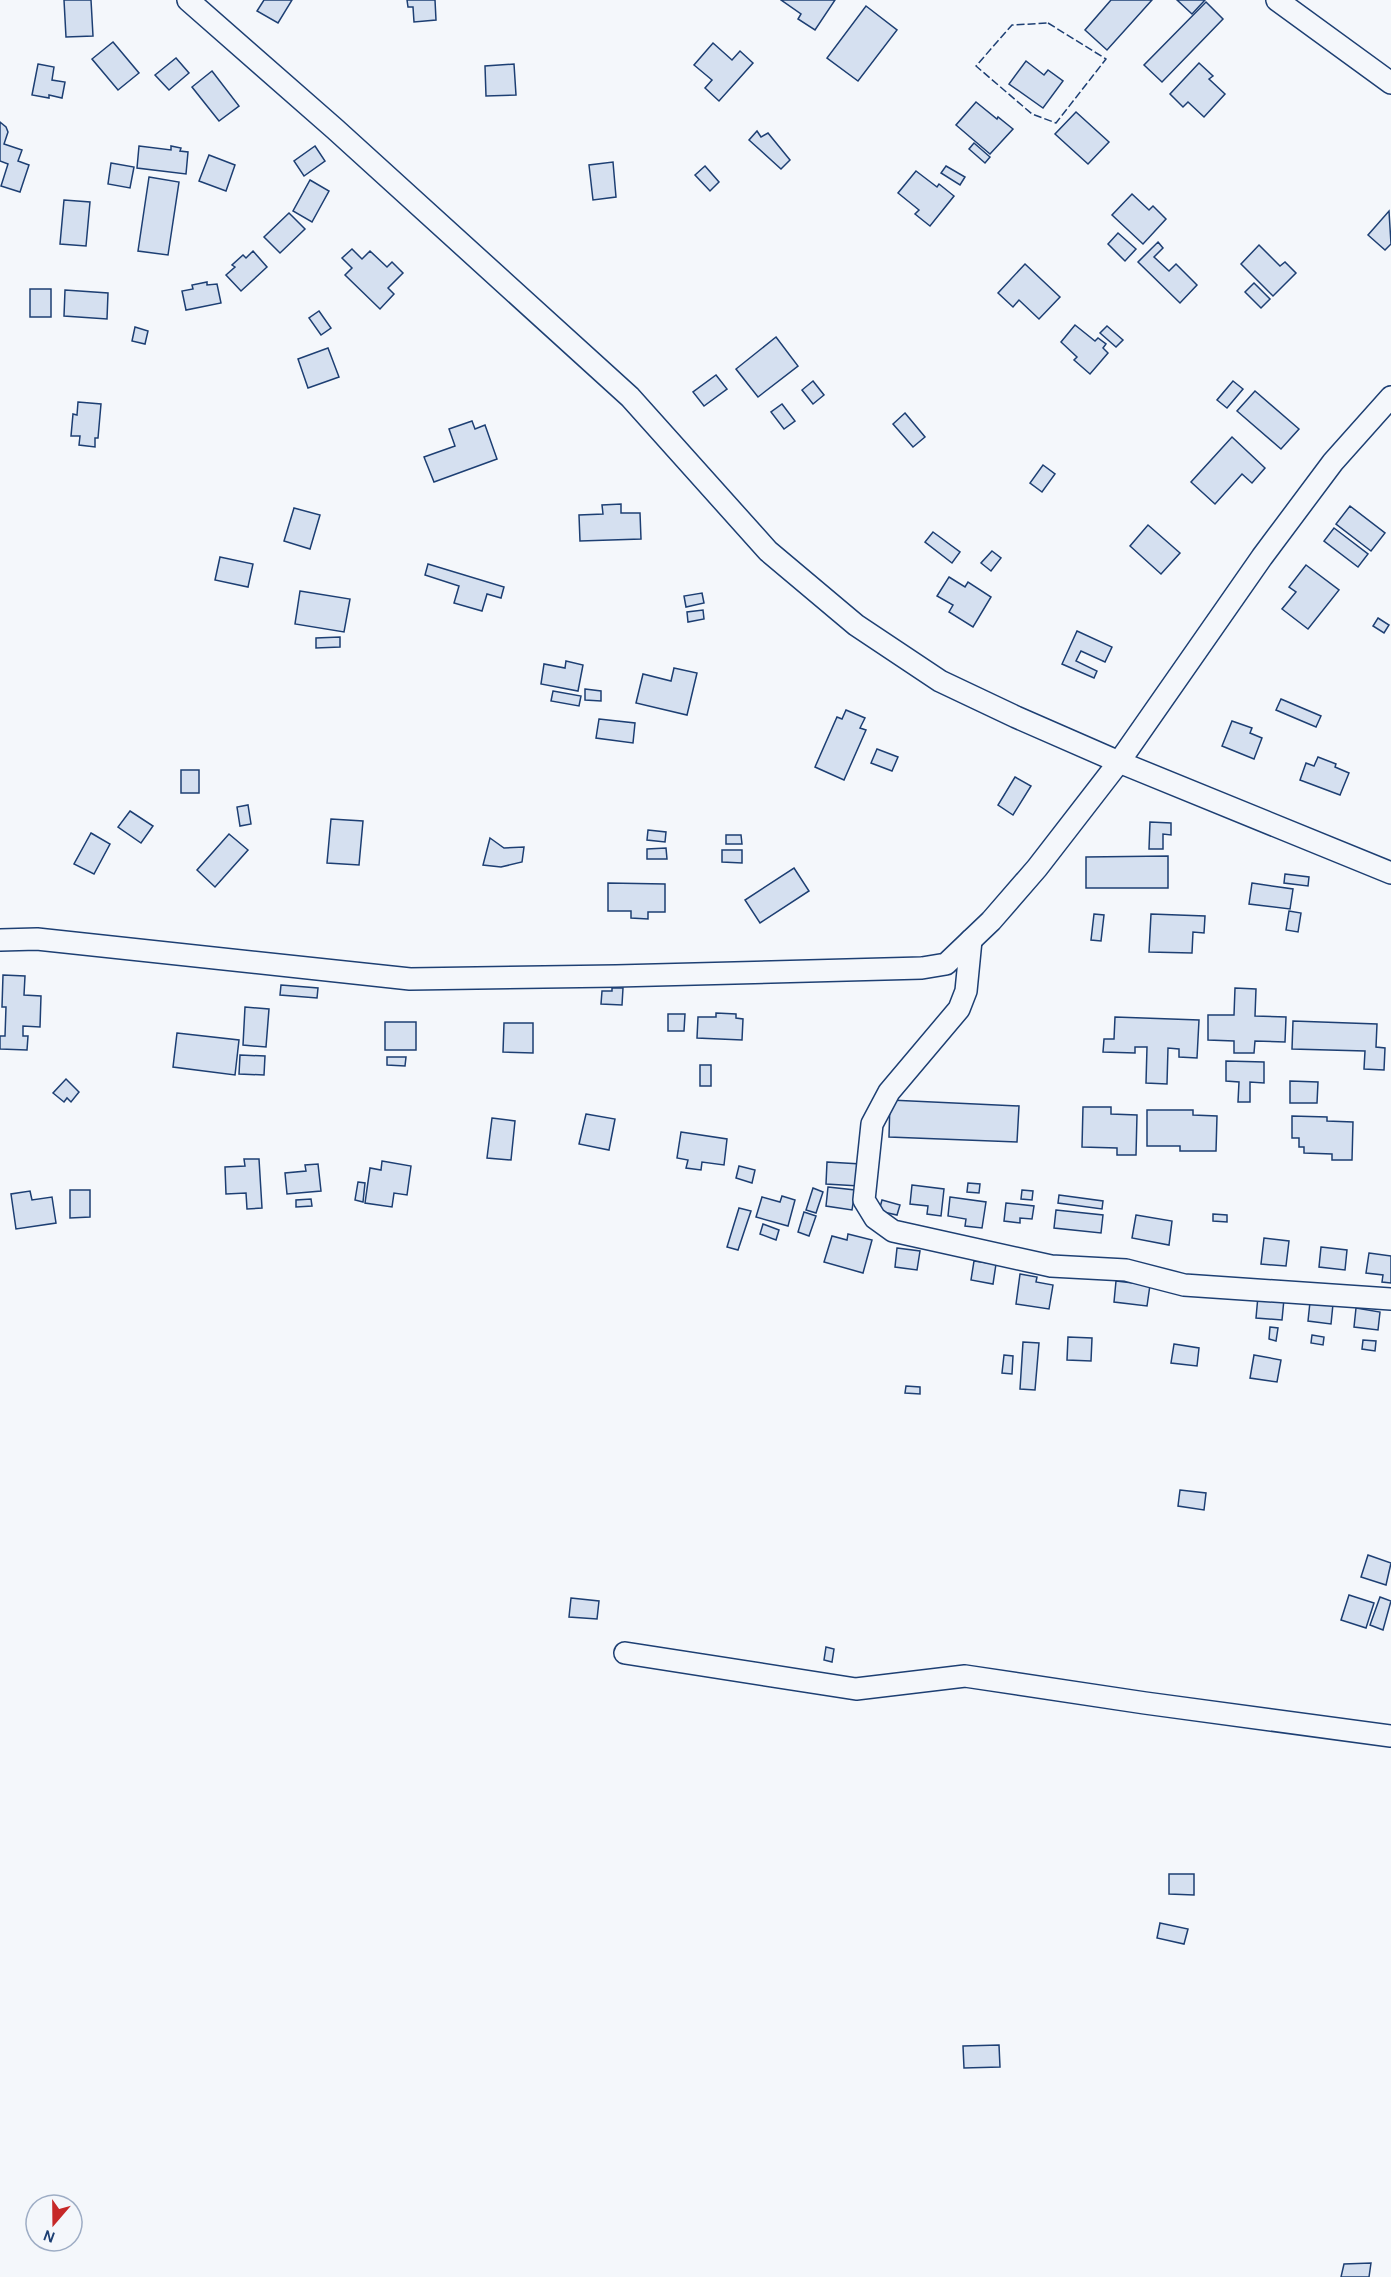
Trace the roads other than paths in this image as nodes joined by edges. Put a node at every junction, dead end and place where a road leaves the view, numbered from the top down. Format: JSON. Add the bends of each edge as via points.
{"nodes":[{"id":1,"x":189,"y":0,"type":"edge"},
{"id":2,"x":1277,"y":0,"type":"edge"},
{"id":3,"x":1391,"y":82,"type":"edge"},
{"id":4,"x":1391,"y":396,"type":"edge"},
{"id":5,"x":1119,"y":762,"type":"junction"},
{"id":6,"x":1391,"y":873,"type":"edge"},
{"id":7,"x":0,"y":940,"type":"edge"},
{"id":8,"x":971,"y":940,"type":"junction"},
{"id":9,"x":1391,"y":1299,"type":"edge"},
{"id":10,"x":625,"y":1653,"type":"dead end"},
{"id":11,"x":1391,"y":1736,"type":"edge"}],
"edges":[{"from":1,"to":5,"type":"street","via":[[630,398],[768,551],[856,625],[940,681]]},
{"from":2,"to":3,"type":"street"},
{"from":4,"to":5,"type":"street","via":[[1319,481],[1262,557]]},
{"from":5,"to":6,"type":"street"},
{"from":5,"to":8,"type":"street","via":[[1037,868]]},
{"from":7,"to":8,"type":"street","via":[[37,939],[410,979],[922,968],[946,963]]},
{"from":8,"to":9,"type":"street","via":[[966,991],[959,1009],[889,1092],[872,1124],[864,1200],[875,1218],[893,1231],[1051,1266],[1126,1270],[1184,1285]]},
{"from":10,"to":11,"type":"street","via":[[856,1689],[965,1676]]}]}
